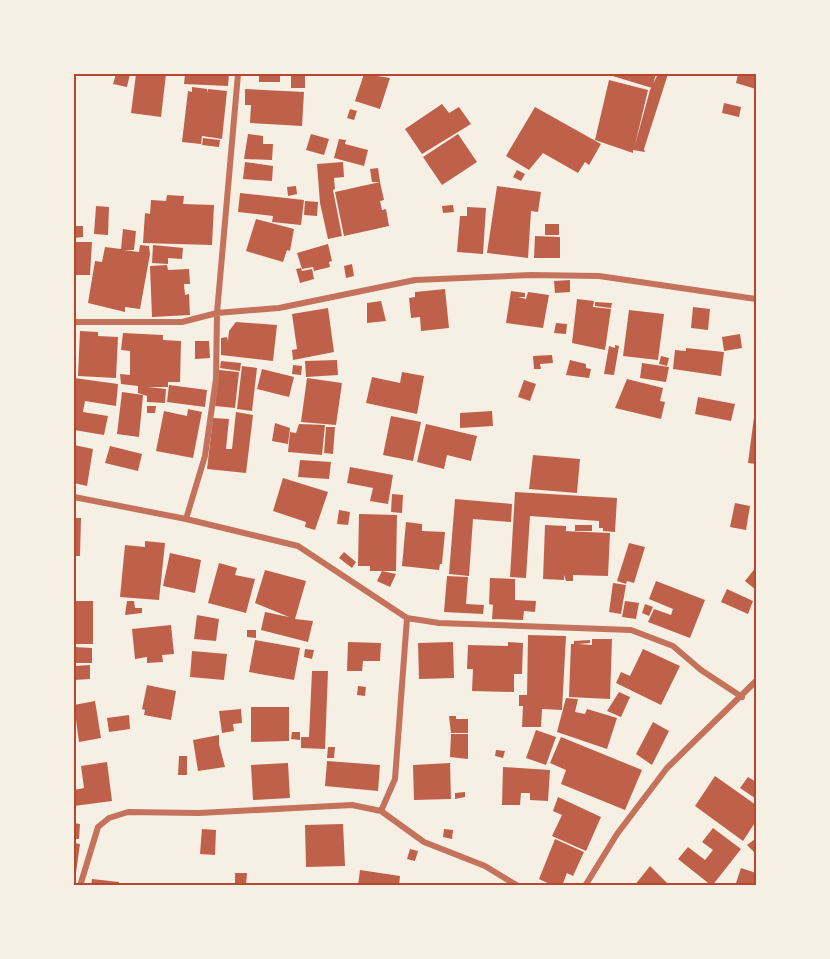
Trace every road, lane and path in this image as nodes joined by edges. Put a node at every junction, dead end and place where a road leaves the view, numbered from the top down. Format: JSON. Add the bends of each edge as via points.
{"nodes":[{"id":1,"x":238,"y":74,"type":"edge"},
{"id":2,"x":756,"y":299,"type":"edge"},
{"id":3,"x":217,"y":314,"type":"junction"},
{"id":4,"x":74,"y":322,"type":"edge"},
{"id":5,"x":74,"y":497,"type":"edge"},
{"id":6,"x":186,"y":519,"type":"junction"},
{"id":7,"x":407,"y":618,"type":"junction"},
{"id":8,"x":756,"y":681,"type":"edge"},
{"id":9,"x":742,"y":697,"type":"junction"},
{"id":10,"x":381,"y":811,"type":"junction"},
{"id":11,"x":80,"y":885,"type":"edge"},
{"id":12,"x":518,"y":885,"type":"edge"},
{"id":13,"x":585,"y":885,"type":"edge"}],
"edges":[{"from":1,"to":3,"type":"street"},
{"from":2,"to":3,"type":"street","via":[[599,276],[531,275],[415,280],[279,308]]},
{"from":3,"to":4,"type":"street","via":[[182,322]]},
{"from":3,"to":6,"type":"street","via":[[216,379],[205,456]]},
{"from":5,"to":6,"type":"street"},
{"from":6,"to":7,"type":"street","via":[[298,546]]},
{"from":7,"to":9,"type":"street","via":[[439,623],[631,630],[673,646]]},
{"from":7,"to":10,"type":"street","via":[[395,779]]},
{"from":8,"to":9,"type":"street"},
{"from":9,"to":13,"type":"street","via":[[667,768],[617,834]]},
{"from":10,"to":11,"type":"street","via":[[352,805],[198,813],[128,812],[109,818],[98,827]]},
{"from":10,"to":12,"type":"street","via":[[424,842],[485,866]]}]}
